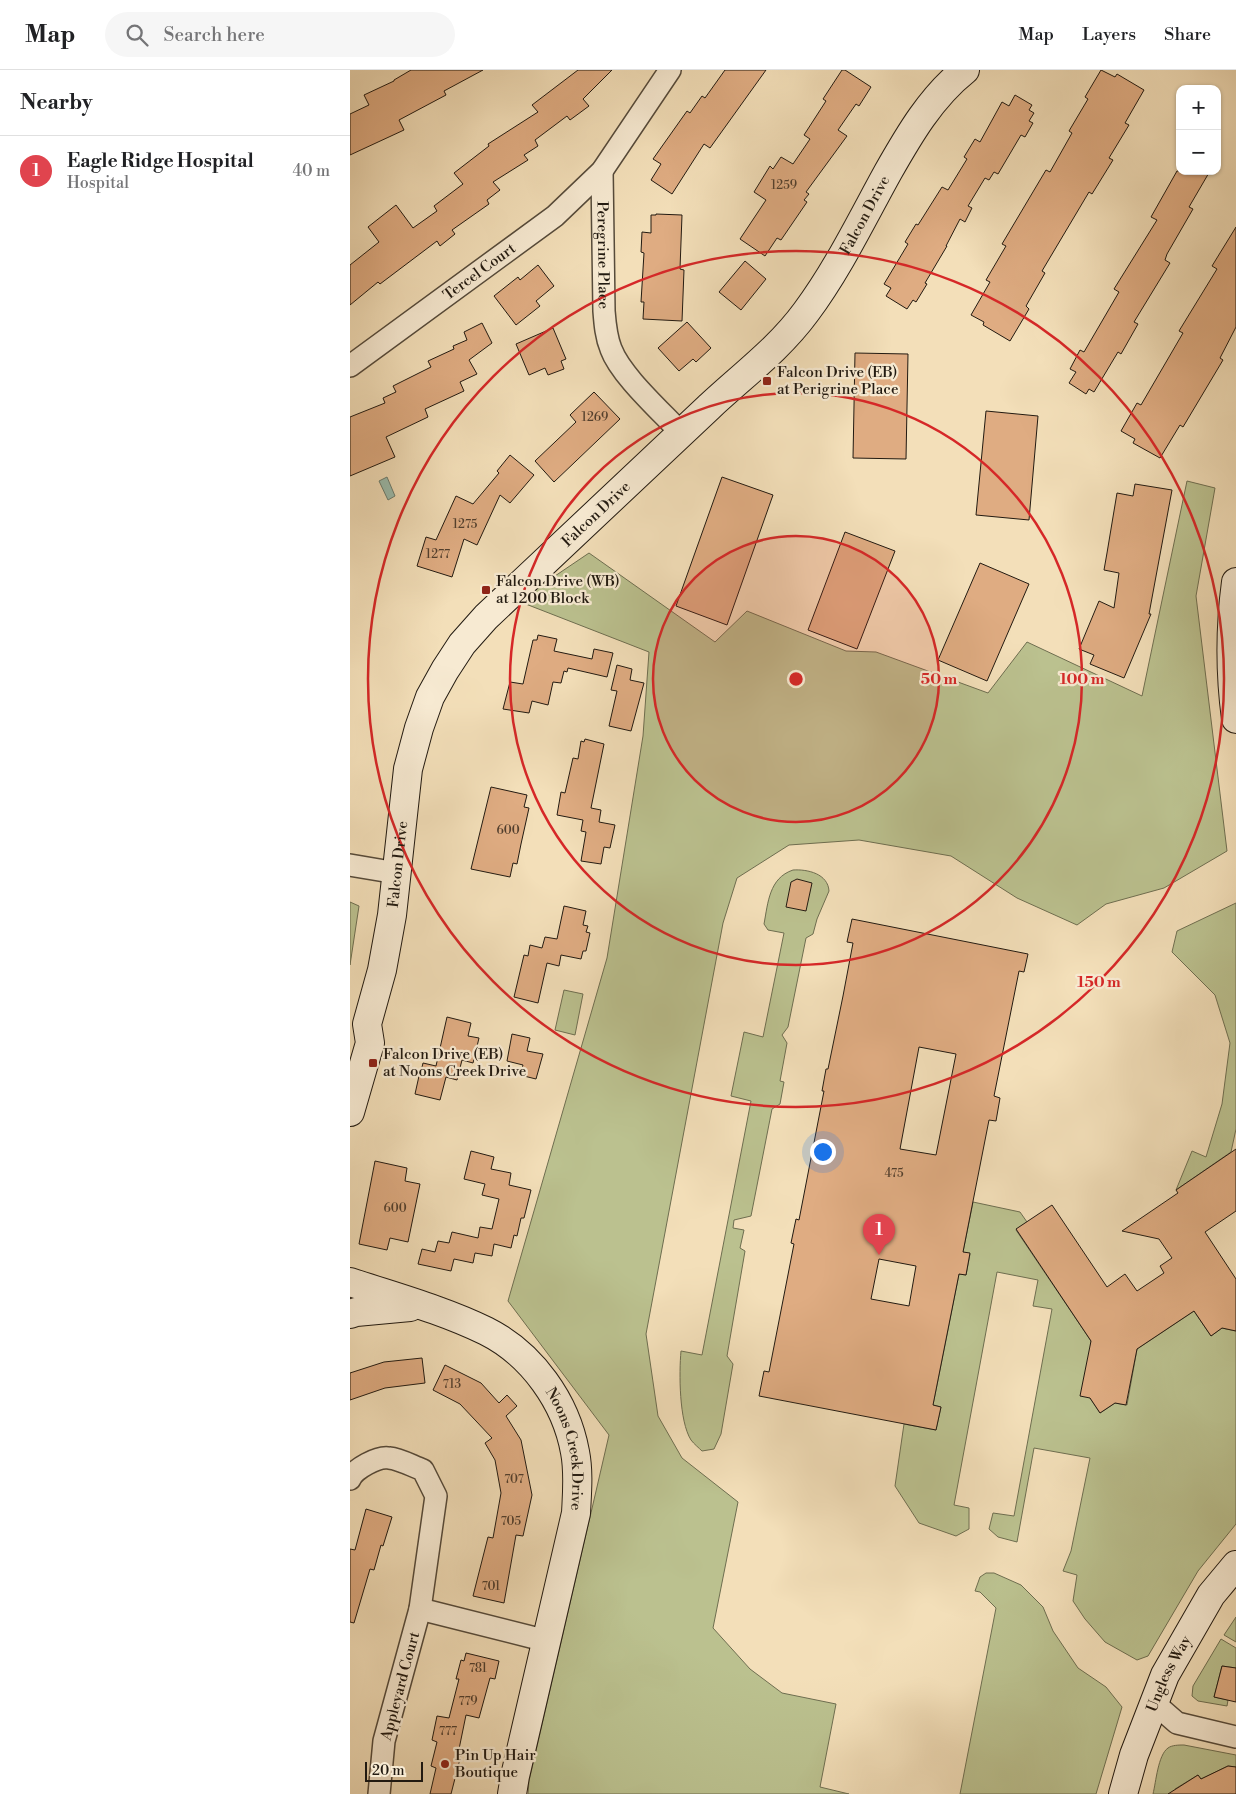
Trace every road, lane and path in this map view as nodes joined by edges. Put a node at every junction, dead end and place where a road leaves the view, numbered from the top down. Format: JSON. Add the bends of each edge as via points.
{"nodes":[{"id":1,"x":670,"y":70,"type":"edge"},
{"id":2,"x":965,"y":70,"type":"edge"},
{"id":3,"x":602,"y":171,"type":"junction"},
{"id":4,"x":350,"y":366,"type":"edge"},
{"id":5,"x":682,"y":434,"type":"junction"},
{"id":6,"x":1236,"y":582,"type":"edge"},
{"id":7,"x":1236,"y":719,"type":"edge"},
{"id":8,"x":350,"y":865,"type":"edge"},
{"id":9,"x":397,"y":873,"type":"junction"},
{"id":10,"x":368,"y":1024,"type":"junction"},
{"id":11,"x":350,"y":1052,"type":"edge"},
{"id":12,"x":350,"y":1112,"type":"edge"},
{"id":13,"x":350,"y":1282,"type":"edge"},
{"id":14,"x":420,"y":1306,"type":"junction"},
{"id":15,"x":350,"y":1314,"type":"edge"},
{"id":16,"x":350,"y":1479,"type":"edge"},
{"id":17,"x":1236,"y":1565,"type":"edge"},
{"id":18,"x":420,"y":1609,"type":"junction"},
{"id":19,"x":547,"y":1641,"type":"junction"},
{"id":20,"x":1154,"y":1703,"type":"junction"},
{"id":21,"x":1236,"y":1737,"type":"edge"},
{"id":22,"x":380,"y":1794,"type":"edge"},
{"id":23,"x":512,"y":1794,"type":"edge"},
{"id":24,"x":1123,"y":1794,"type":"edge"}],
"edges":[{"from":1,"to":3,"type":"street"},
{"from":2,"to":5,"type":"street","name":"Falcon Drive","via":[[936,99],[908,137],[827,282],[806,313],[782,342]]},
{"from":3,"to":4,"type":"street","name":"Tercel Court","via":[[555,216]]},
{"from":3,"to":5,"type":"street","name":"Peregrine Place","via":[[604,311],[611,350],[621,367]]},
{"from":5,"to":9,"type":"street","name":"Falcon Drive","via":[[486,617],[445,670],[427,705],[408,769]]},
{"from":6,"to":7,"type":"street","via":[[1232,611]]},
{"from":8,"to":9,"type":"street"},
{"from":9,"to":10,"type":"street","name":"Falcon Drive","via":[[382,970]]},
{"from":10,"to":11,"type":"street","name":"Falcon Drive","via":[[353,1042]]},
{"from":10,"to":12,"type":"street","name":"Falcon Drive","via":[[370,1043]]},
{"from":13,"to":14,"type":"street","name":"Noons Creek Drive"},
{"from":14,"to":15,"type":"street"},
{"from":14,"to":19,"type":"street","name":"Noons Creek Drive","via":[[487,1332],[510,1346],[550,1388],[565,1418],[575,1452],[578,1479],[576,1513]]},
{"from":16,"to":18,"type":"street","name":"Appleyard Court","via":[[352,1474],[370,1462],[388,1457],[423,1470],[436,1496]]},
{"from":17,"to":20,"type":"street","name":"Ungless Way","via":[[1211,1595],[1165,1675]]},
{"from":18,"to":19,"type":"street"},
{"from":18,"to":22,"type":"street","name":"Appleyard Court","via":[[384,1741]]},
{"from":19,"to":23,"type":"street","name":"Noons Creek Drive"},
{"from":20,"to":21,"type":"street","via":[[1177,1723]]},
{"from":20,"to":24,"type":"street","name":"Ungless Way"}]}
